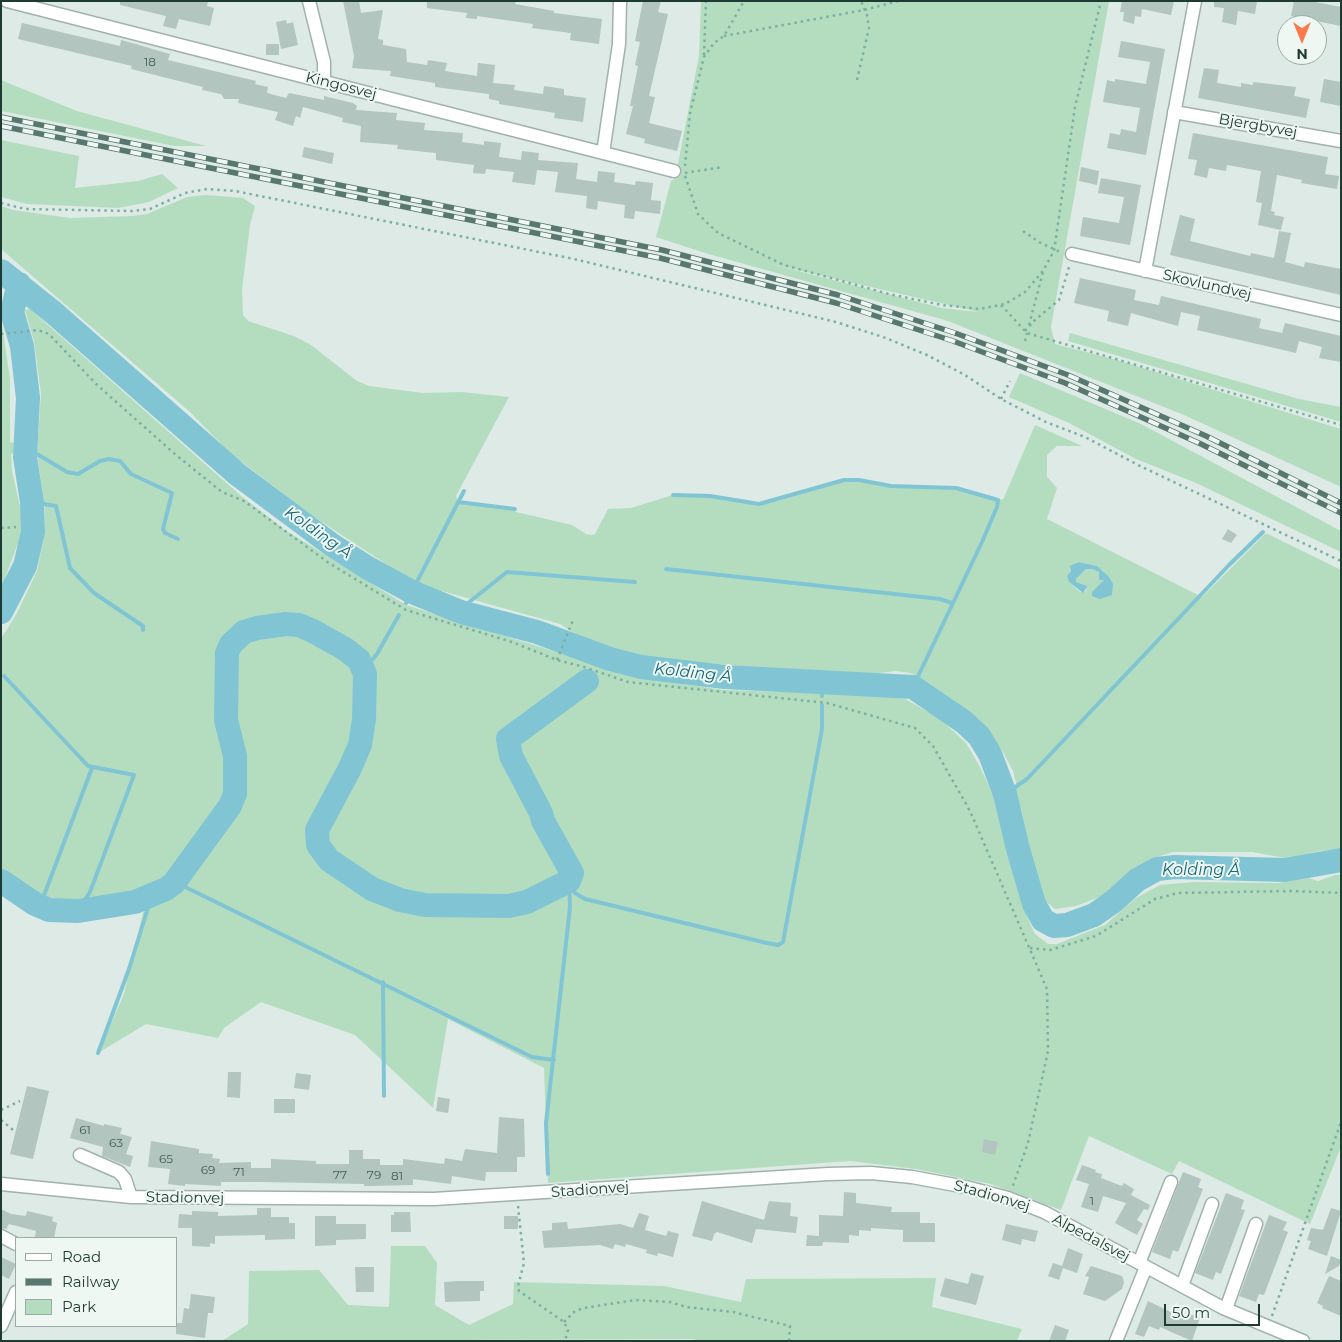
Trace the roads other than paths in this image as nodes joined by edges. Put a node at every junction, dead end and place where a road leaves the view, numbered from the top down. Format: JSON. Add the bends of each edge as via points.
{"nodes":[{"id":1,"x":7,"y":1,"type":"edge"},
{"id":2,"x":309,"y":1,"type":"edge"},
{"id":3,"x":1195,"y":1,"type":"edge"},
{"id":4,"x":619,"y":2,"type":"edge"},
{"id":5,"x":324,"y":82,"type":"junction"},
{"id":6,"x":1174,"y":112,"type":"junction"},
{"id":7,"x":1341,"y":141,"type":"edge"},
{"id":8,"x":603,"y":153,"type":"junction"},
{"id":9,"x":679,"y":172,"type":"road end"},
{"id":10,"x":1072,"y":254,"type":"road end"},
{"id":11,"x":1145,"y":271,"type":"junction"},
{"id":12,"x":1341,"y":315,"type":"edge"},
{"id":13,"x":80,"y":1155,"type":"dead end"},
{"id":14,"x":1171,"y":1182,"type":"dead end"},
{"id":15,"x":1,"y":1184,"type":"edge"},
{"id":16,"x":130,"y":1197,"type":"junction"},
{"id":17,"x":1212,"y":1204,"type":"dead end"},
{"id":18,"x":1044,"y":1212,"type":"joint"},
{"id":19,"x":1256,"y":1224,"type":"dead end"},
{"id":20,"x":1,"y":1236,"type":"edge"},
{"id":21,"x":15,"y":1243,"type":"edge"},
{"id":22,"x":1142,"y":1265,"type":"junction"},
{"id":23,"x":1182,"y":1286,"type":"junction"},
{"id":24,"x":15,"y":1294,"type":"edge"},
{"id":25,"x":1226,"y":1309,"type":"junction"},
{"id":26,"x":1,"y":1326,"type":"edge"},
{"id":27,"x":1116,"y":1341,"type":"edge"},
{"id":28,"x":1303,"y":1341,"type":"edge"}],
"edges":[{"from":1,"to":5,"type":"street","name":"Kingosvej"},
{"from":2,"to":5,"type":"street","via":[[324,62]]},
{"from":3,"to":6,"type":"street"},
{"from":4,"to":8,"type":"street","via":[[619,44]]},
{"from":5,"to":8,"type":"street","name":"Kingosvej"},
{"from":6,"to":7,"type":"street","name":"Bjergbyvej"},
{"from":6,"to":11,"type":"street"},
{"from":8,"to":9,"type":"street","name":"Kingosvej"},
{"from":10,"to":11,"type":"street","name":"Skovlundvej"},
{"from":11,"to":12,"type":"street","name":"Skovlundvej"},
{"from":13,"to":16,"type":"street","name":"Stadionvej","via":[[119,1172],[128,1186]]},
{"from":14,"to":22,"type":"street","name":"Alpedalsvej"},
{"from":15,"to":16,"type":"street","name":"Stadionvej"},
{"from":16,"to":18,"type":"street","name":"Stadionvej","via":[[434,1199],[871,1173],[966,1187]]},
{"from":17,"to":23,"type":"street"},
{"from":18,"to":22,"type":"street","name":"Alpedalsvej"},
{"from":19,"to":25,"type":"street"},
{"from":20,"to":21,"type":"street"},
{"from":22,"to":23,"type":"street","name":"Alpedalsvej"},
{"from":22,"to":27,"type":"street"},
{"from":23,"to":25,"type":"street","name":"Alpedalsvej"},
{"from":24,"to":26,"type":"street"},
{"from":25,"to":28,"type":"street","name":"Alpedalsvej"}]}
